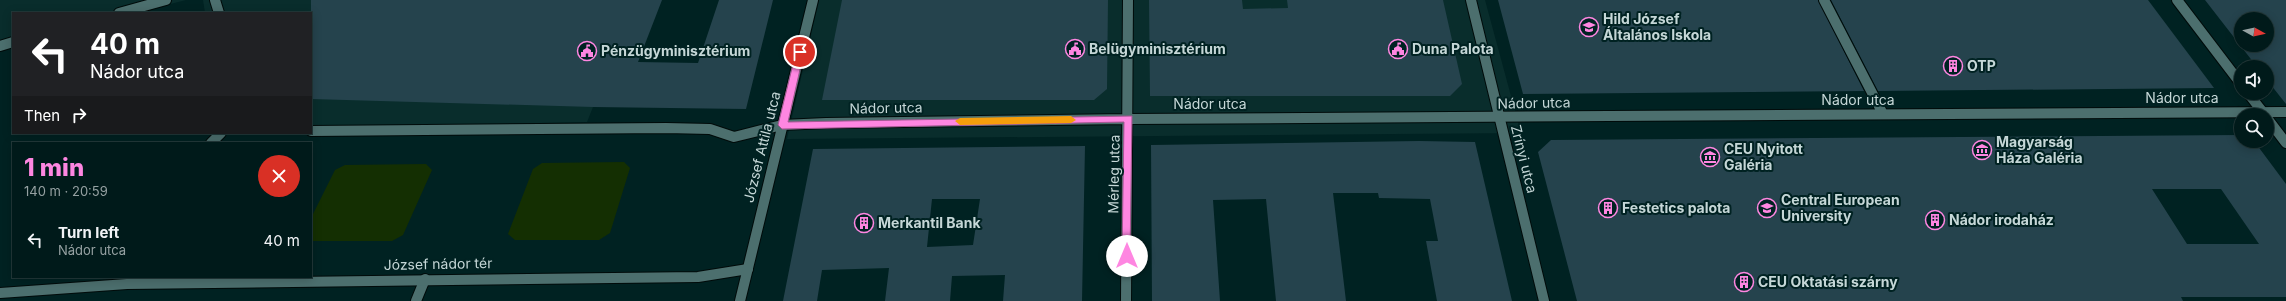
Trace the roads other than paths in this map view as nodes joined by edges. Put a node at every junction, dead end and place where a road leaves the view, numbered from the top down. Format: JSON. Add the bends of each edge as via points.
{"nodes":[{"id":1,"x":166,"y":0,"type":"edge"},
{"id":2,"x":215,"y":0,"type":"edge"},
{"id":3,"x":813,"y":0,"type":"edge"},
{"id":4,"x":1128,"y":0,"type":"edge"},
{"id":5,"x":1471,"y":0,"type":"edge"},
{"id":6,"x":1824,"y":0,"type":"edge"},
{"id":7,"x":2177,"y":0,"type":"edge"},
{"id":8,"x":123,"y":12,"type":"edge"},
{"id":9,"x":219,"y":12,"type":"edge"},
{"id":10,"x":12,"y":42,"type":"edge"},
{"id":11,"x":0,"y":46,"type":"edge"},
{"id":12,"x":2234,"y":75,"type":"edge"},
{"id":13,"x":2253,"y":100,"type":"edge"},
{"id":14,"x":2260,"y":108,"type":"edge"},
{"id":15,"x":2286,"y":112,"type":"edge"},
{"id":16,"x":1883,"y":114,"type":"junction"},
{"id":17,"x":2274,"y":114,"type":"edge"},
{"id":18,"x":2234,"y":115,"type":"edge"},
{"id":19,"x":1499,"y":118,"type":"junction"},
{"id":20,"x":1128,"y":119,"type":"junction"},
{"id":21,"x":782,"y":125,"type":"junction"},
{"id":22,"x":2274,"y":127,"type":"edge"},
{"id":23,"x":312,"y":131,"type":"edge"},
{"id":24,"x":221,"y":134,"type":"edge"},
{"id":25,"x":212,"y":142,"type":"edge"},
{"id":26,"x":2286,"y":143,"type":"edge"},
{"id":27,"x":748,"y":269,"type":"junction"},
{"id":28,"x":425,"y":279,"type":"junction"},
{"id":29,"x":130,"y":281,"type":"edge"},
{"id":30,"x":0,"y":293,"type":"edge"},
{"id":31,"x":416,"y":301,"type":"edge"},
{"id":32,"x":740,"y":301,"type":"edge"},
{"id":33,"x":1126,"y":301,"type":"edge"},
{"id":34,"x":1544,"y":301,"type":"edge"}],
"edges":[{"from":1,"to":8,"type":"street"},
{"from":2,"to":9,"type":"street"},
{"from":3,"to":21,"type":"street","name":"József Attila utca"},
{"from":4,"to":20,"type":"street","name":"Mérleg utca"},
{"from":5,"to":19,"type":"street","name":"Zrínyi utca"},
{"from":6,"to":16,"type":"street"},
{"from":7,"to":12,"type":"street"},
{"from":10,"to":11,"type":"street"},
{"from":13,"to":14,"type":"street"},
{"from":15,"to":17,"type":"street","name":"Nádor utca"},
{"from":16,"to":18,"type":"street","name":"Nádor utca"},
{"from":16,"to":19,"type":"street","name":"Nádor utca"},
{"from":19,"to":20,"type":"street","name":"Nádor utca"},
{"from":19,"to":34,"type":"street","name":"Zrínyi utca"},
{"from":20,"to":21,"type":"street","name":"Nádor utca"},
{"from":20,"to":33,"type":"street","name":"Mérleg utca"},
{"from":21,"to":23,"type":"street","via":[[730,137],[710,129],[673,128]]},
{"from":21,"to":27,"type":"street","name":"József Attila utca"},
{"from":22,"to":26,"type":"street"},
{"from":24,"to":25,"type":"street"},
{"from":27,"to":28,"type":"street","name":"József nádor tér","via":[[698,277]]},
{"from":27,"to":32,"type":"street","name":"József Attila utca"},
{"from":28,"to":29,"type":"street","name":"József nádor tér"},
{"from":28,"to":31,"type":"street"},
{"from":29,"to":30,"type":"street","name":"József nádor tér"}]}
